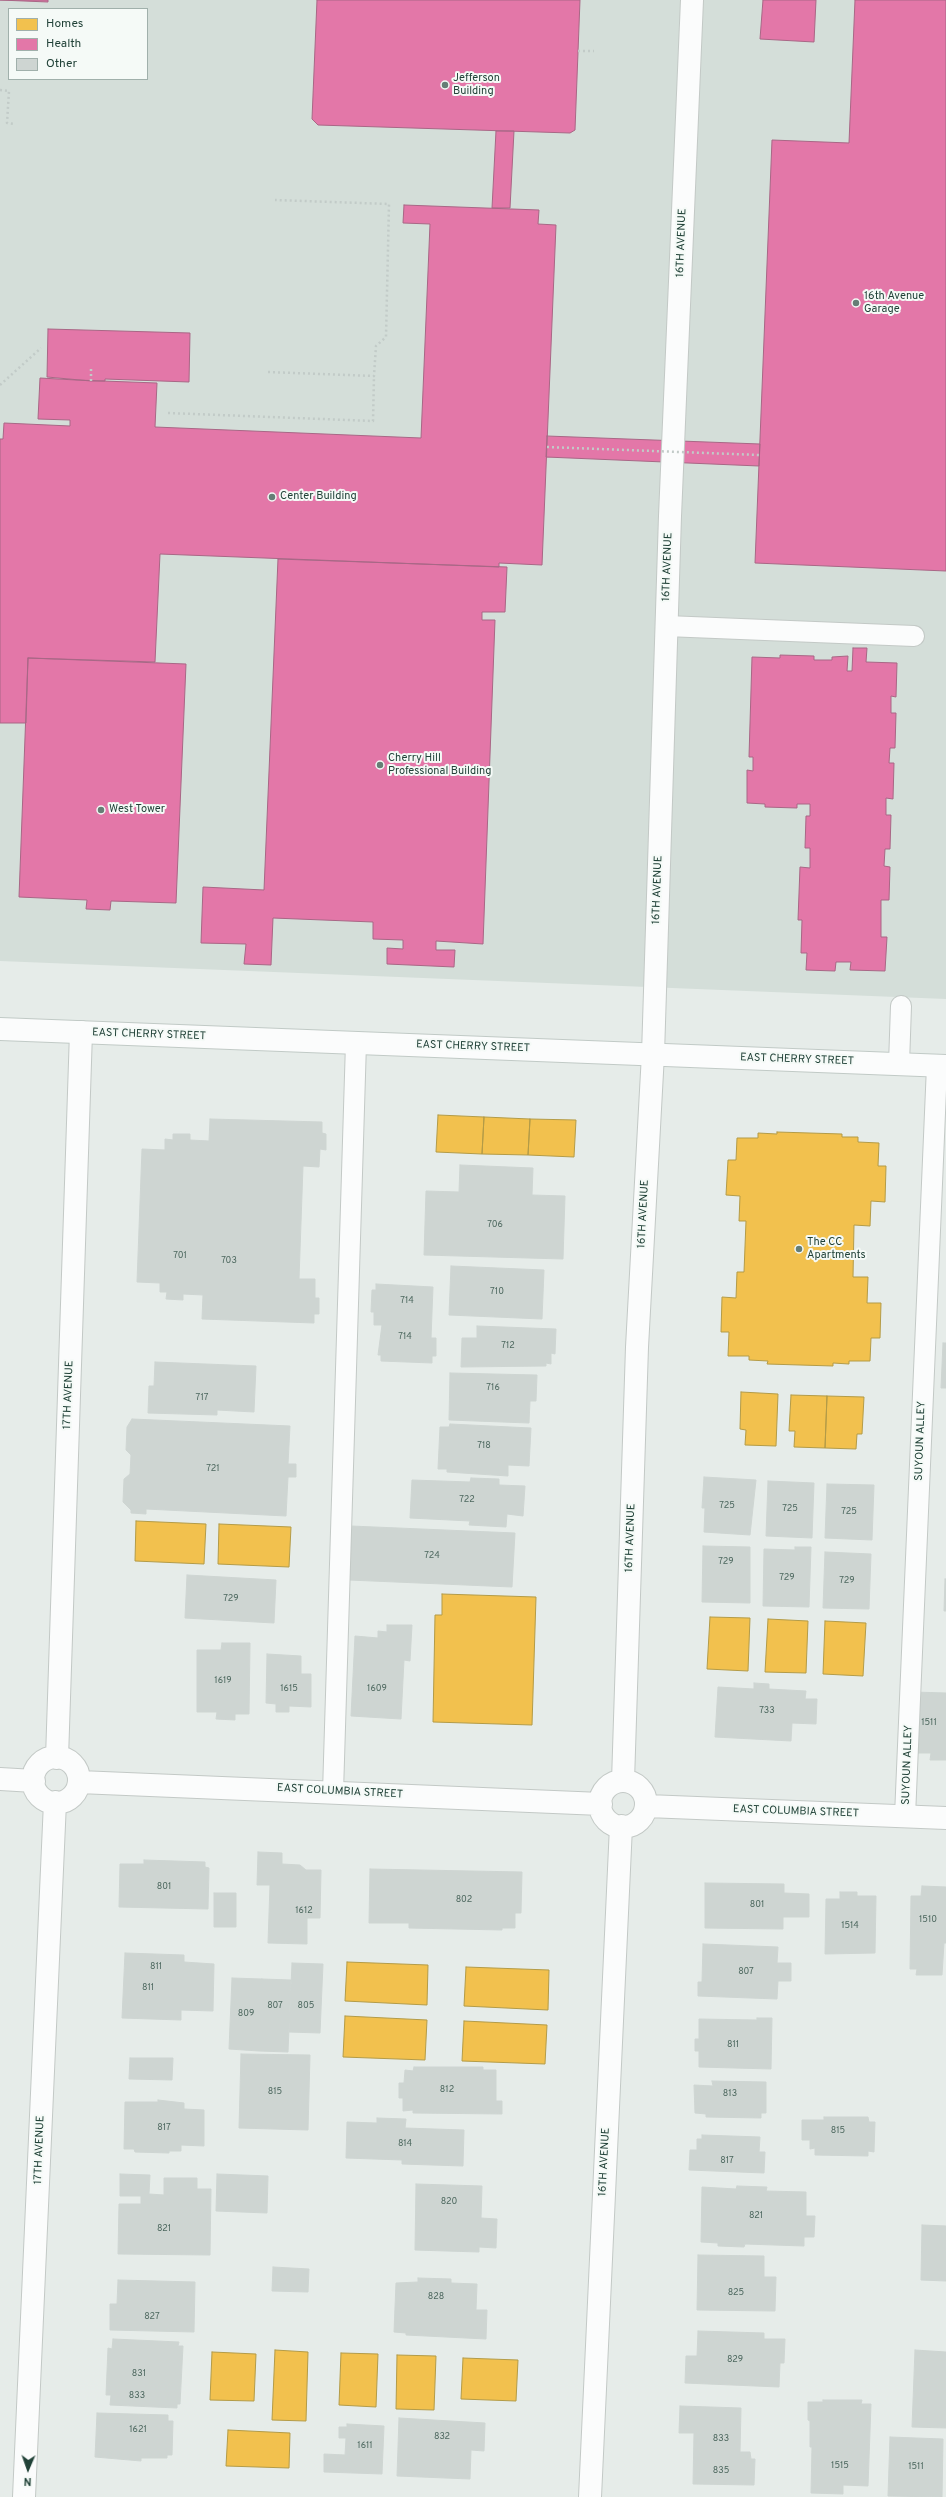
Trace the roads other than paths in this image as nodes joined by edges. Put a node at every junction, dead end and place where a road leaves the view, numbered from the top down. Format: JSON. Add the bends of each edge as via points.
{"nodes":[{"id":1,"x":692,"y":0,"type":"edge"},
{"id":2,"x":666,"y":626,"type":"junction"},
{"id":3,"x":914,"y":636,"type":"dead end"},
{"id":4,"x":901,"y":1006,"type":"dead end"},
{"id":5,"x":0,"y":1029,"type":"edge"},
{"id":6,"x":81,"y":1032,"type":"junction"},
{"id":7,"x":356,"y":1043,"type":"junction"},
{"id":8,"x":653,"y":1054,"type":"junction"},
{"id":9,"x":899,"y":1064,"type":"junction"},
{"id":10,"x":941,"y":1066,"type":"edge"},
{"id":11,"x":57,"y":1758,"type":"junction"},
{"id":12,"x":0,"y":1779,"type":"edge"},
{"id":13,"x":34,"y":1780,"type":"junction"},
{"id":14,"x":623,"y":1780,"type":"junction"},
{"id":15,"x":79,"y":1782,"type":"junction"},
{"id":16,"x":333,"y":1792,"type":"junction"},
{"id":17,"x":55,"y":1802,"type":"junction"},
{"id":18,"x":601,"y":1804,"type":"junction"},
{"id":19,"x":647,"y":1806,"type":"junction"},
{"id":20,"x":906,"y":1816,"type":"junction"},
{"id":21,"x":946,"y":1818,"type":"edge"},
{"id":22,"x":621,"y":1826,"type":"junction"},
{"id":23,"x":24,"y":2497,"type":"edge"},
{"id":24,"x":590,"y":2497,"type":"edge"}],
"edges":[{"from":1,"to":2,"type":"street","name":"16TH AVENUE"},
{"from":2,"to":3,"type":"lane"},
{"from":2,"to":8,"type":"street","name":"16TH AVENUE"},
{"from":4,"to":9,"type":"lane"},
{"from":5,"to":6,"type":"street","name":"EAST CHERRY STREET"},
{"from":6,"to":7,"type":"street","name":"EAST CHERRY STREET"},
{"from":6,"to":11,"type":"street","name":"17TH AVENUE"},
{"from":7,"to":8,"type":"street","name":"EAST CHERRY STREET"},
{"from":7,"to":16,"type":"lane"},
{"from":8,"to":9,"type":"street","name":"EAST CHERRY STREET"},
{"from":8,"to":14,"type":"street","name":"16TH AVENUE","via":[[637,1347]]},
{"from":9,"to":10,"type":"street","name":"EAST CHERRY STREET"},
{"from":10,"to":20,"type":"lane","name":"SUYOUN ALLEY"},
{"from":11,"to":13,"type":"street","via":[[40,1764]]},
{"from":11,"to":15,"type":"street","via":[[67,1760],[73,1765],[77,1770]]},
{"from":12,"to":13,"type":"street"},
{"from":13,"to":17,"type":"street","via":[[37,1793]]},
{"from":14,"to":18,"type":"street","via":[[608,1786]]},
{"from":14,"to":19,"type":"street","via":[[638,1786],[643,1792]]},
{"from":15,"to":16,"type":"street","name":"EAST COLUMBIA STREET"},
{"from":15,"to":17,"type":"street","via":[[72,1797]]},
{"from":16,"to":18,"type":"street","name":"EAST COLUMBIA STREET"},
{"from":17,"to":23,"type":"street","name":"17TH AVENUE"},
{"from":18,"to":22,"type":"street","via":[[606,1819]]},
{"from":19,"to":20,"type":"street","name":"EAST COLUMBIA STREET"},
{"from":19,"to":22,"type":"street","via":[[639,1820]]},
{"from":20,"to":21,"type":"street","name":"EAST COLUMBIA STREET"},
{"from":22,"to":24,"type":"street","name":"16TH AVENUE"}]}
